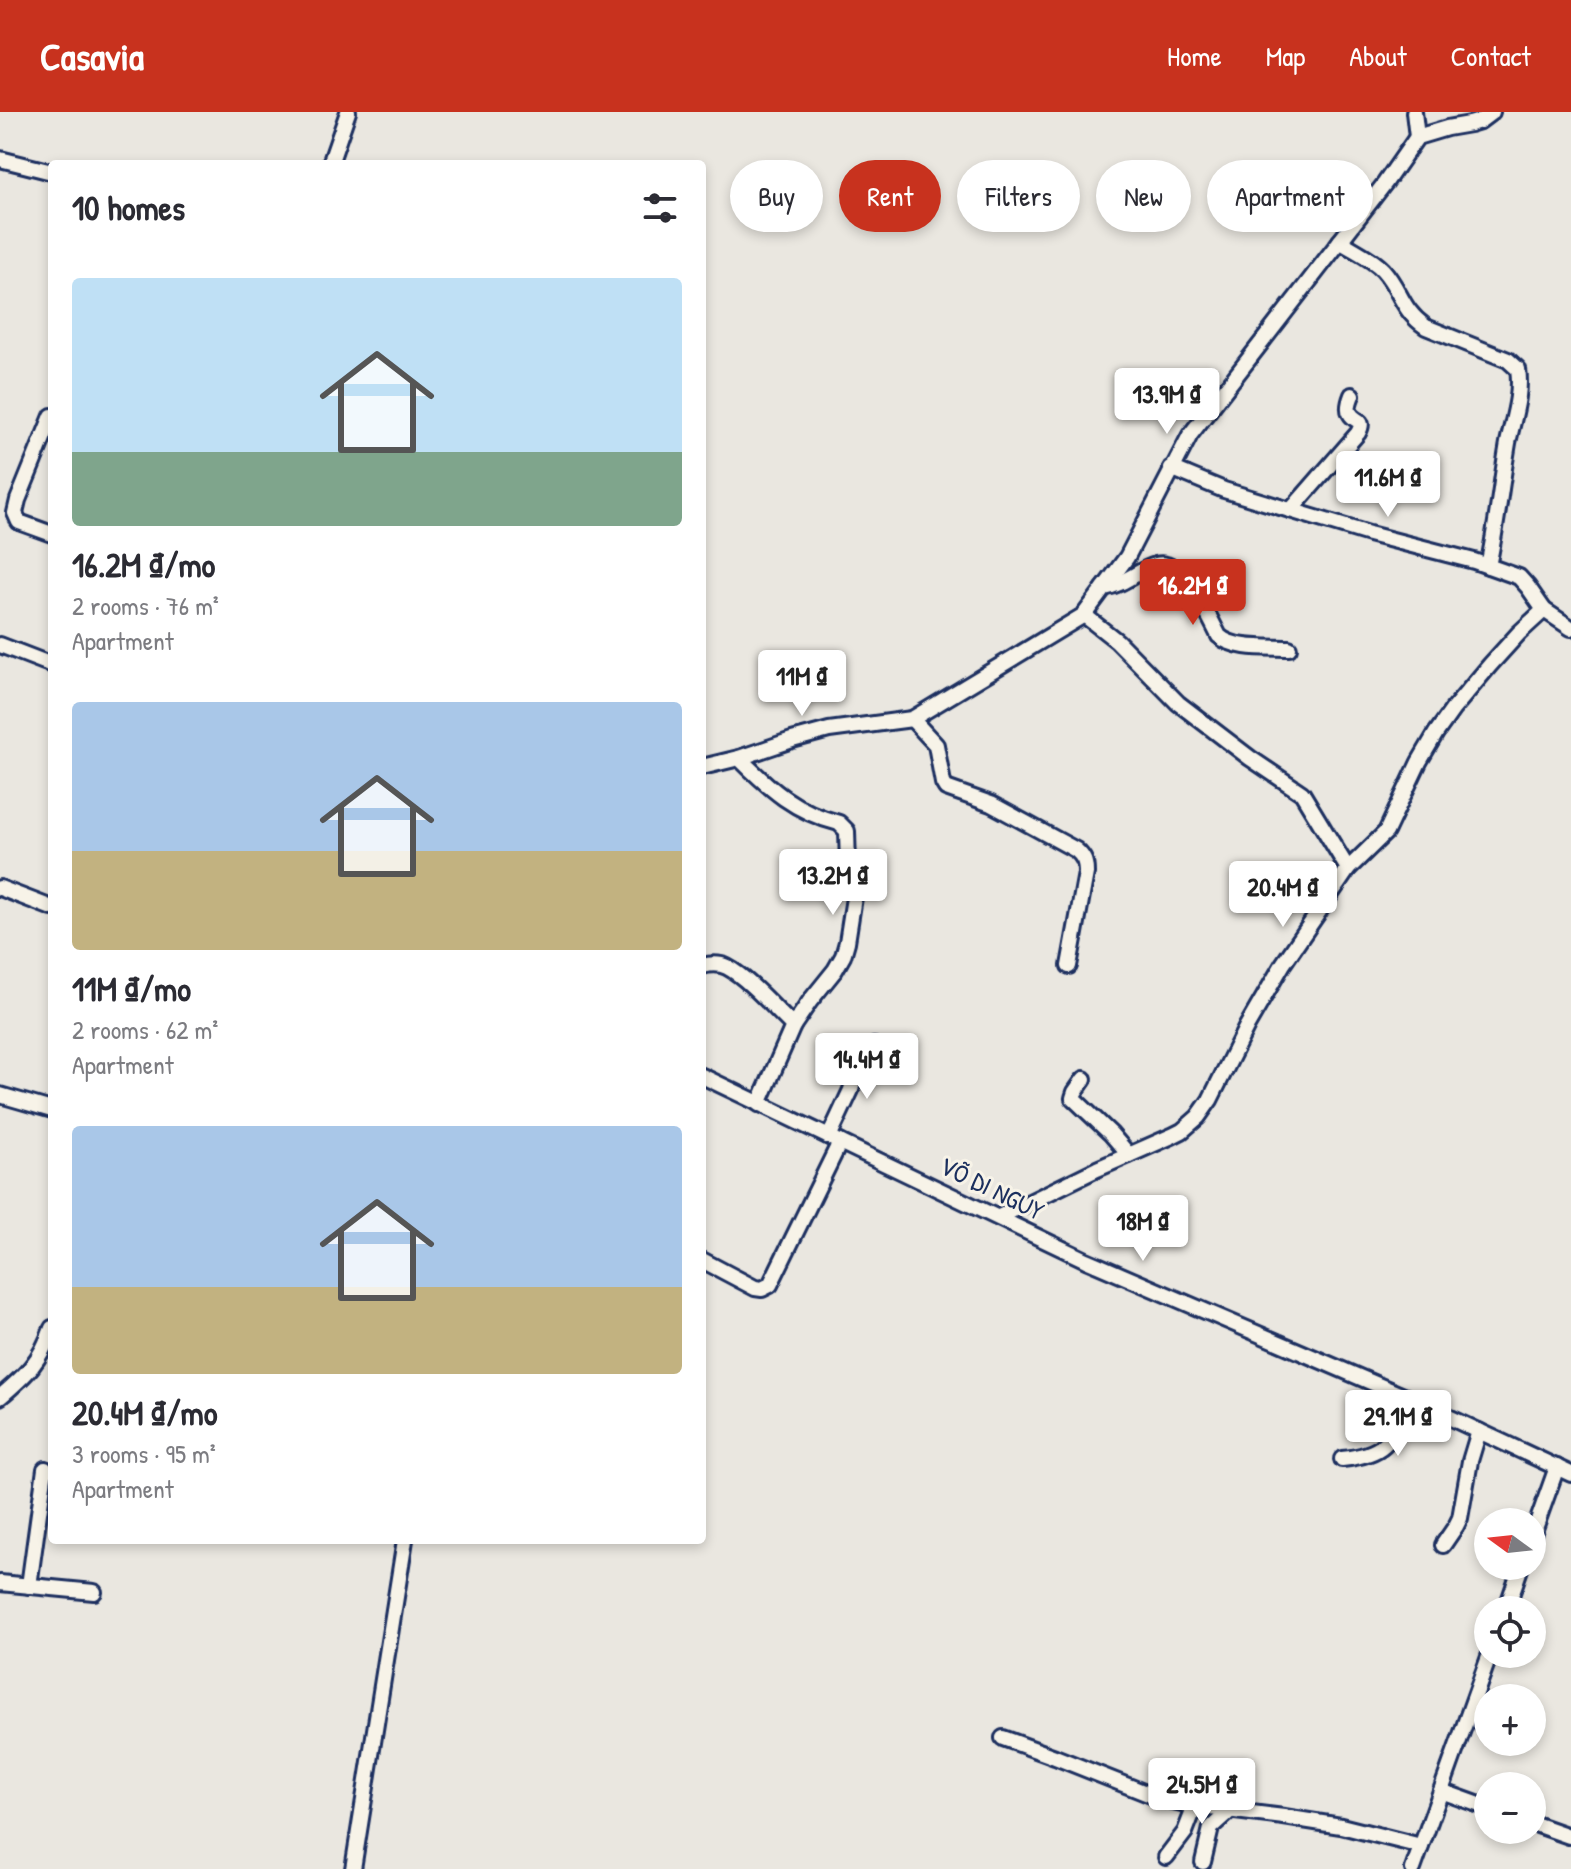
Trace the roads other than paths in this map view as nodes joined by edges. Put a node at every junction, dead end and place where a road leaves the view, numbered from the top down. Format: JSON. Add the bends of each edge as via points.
{"nodes":[{"id":1,"x":348,"y":112,"type":"edge"},
{"id":2,"x":1414,"y":112,"type":"edge"},
{"id":3,"x":1492,"y":112,"type":"edge"},
{"id":4,"x":1417,"y":137,"type":"junction"},
{"id":5,"x":0,"y":159,"type":"edge"},
{"id":6,"x":331,"y":160,"type":"edge"},
{"id":7,"x":48,"y":171,"type":"edge"},
{"id":8,"x":1340,"y":241,"type":"junction"},
{"id":9,"x":1352,"y":395,"type":"dead end"},
{"id":10,"x":48,"y":426,"type":"edge"},
{"id":11,"x":1171,"y":468,"type":"junction"},
{"id":12,"x":1291,"y":510,"type":"junction"},
{"id":13,"x":48,"y":533,"type":"edge"},
{"id":14,"x":1488,"y":566,"type":"junction"},
{"id":15,"x":1104,"y":588,"type":"junction"},
{"id":16,"x":1544,"y":610,"type":"junction"},
{"id":17,"x":1084,"y":615,"type":"junction"},
{"id":18,"x":1571,"y":628,"type":"edge"},
{"id":19,"x":0,"y":645,"type":"edge"},
{"id":20,"x":1289,"y":648,"type":"dead end"},
{"id":21,"x":48,"y":663,"type":"edge"},
{"id":22,"x":912,"y":719,"type":"junction"},
{"id":23,"x":739,"y":758,"type":"junction"},
{"id":24,"x":706,"y":766,"type":"edge"},
{"id":25,"x":1348,"y":869,"type":"junction"},
{"id":26,"x":0,"y":888,"type":"edge"},
{"id":27,"x":48,"y":906,"type":"edge"},
{"id":28,"x":706,"y":965,"type":"edge"},
{"id":29,"x":1069,"y":966,"type":"dead end"},
{"id":30,"x":793,"y":1026,"type":"junction"},
{"id":31,"x":874,"y":1046,"type":"dead end"},
{"id":32,"x":706,"y":1078,"type":"edge"},
{"id":33,"x":1084,"y":1079,"type":"dead end"},
{"id":34,"x":0,"y":1095,"type":"edge"},
{"id":35,"x":759,"y":1104,"type":"junction"},
{"id":36,"x":48,"y":1109,"type":"edge"},
{"id":37,"x":835,"y":1139,"type":"junction"},
{"id":38,"x":1129,"y":1155,"type":"junction"},
{"id":39,"x":999,"y":1217,"type":"junction"},
{"id":40,"x":706,"y":1262,"type":"edge"},
{"id":41,"x":48,"y":1340,"type":"edge"},
{"id":42,"x":0,"y":1397,"type":"edge"},
{"id":43,"x":1408,"y":1398,"type":"junction"},
{"id":44,"x":1479,"y":1431,"type":"junction"},
{"id":45,"x":1342,"y":1459,"type":"dead end"},
{"id":46,"x":1557,"y":1467,"type":"junction"},
{"id":47,"x":45,"y":1469,"type":"dead end"},
{"id":48,"x":1571,"y":1474,"type":"edge"},
{"id":49,"x":1542,"y":1508,"type":"edge"},
{"id":50,"x":404,"y":1544,"type":"edge"},
{"id":51,"x":1443,"y":1545,"type":"dead end"},
{"id":52,"x":0,"y":1583,"type":"edge"},
{"id":53,"x":29,"y":1586,"type":"junction"},
{"id":54,"x":94,"y":1592,"type":"dead end"},
{"id":55,"x":1485,"y":1668,"type":"edge"},
{"id":56,"x":1003,"y":1738,"type":"dead end"},
{"id":57,"x":1441,"y":1791,"type":"junction"},
{"id":58,"x":1474,"y":1803,"type":"edge"},
{"id":59,"x":1195,"y":1806,"type":"junction"},
{"id":60,"x":1231,"y":1810,"type":"junction"},
{"id":61,"x":1546,"y":1828,"type":"edge"},
{"id":62,"x":1569,"y":1836,"type":"edge"},
{"id":63,"x":1421,"y":1846,"type":"junction"},
{"id":64,"x":1166,"y":1857,"type":"dead end"},
{"id":65,"x":1203,"y":1862,"type":"dead end"},
{"id":66,"x":353,"y":1869,"type":"edge"},
{"id":67,"x":1413,"y":1869,"type":"edge"}],
"edges":[{"from":1,"to":6,"type":"street"},
{"from":2,"to":4,"type":"street"},
{"from":3,"to":4,"type":"street","via":[[1480,121]]},
{"from":4,"to":8,"type":"street"},
{"from":5,"to":7,"type":"street"},
{"from":8,"to":11,"type":"street","via":[[1205,414]]},
{"from":8,"to":14,"type":"street","via":[[1381,268],[1416,320],[1518,369]]},
{"from":9,"to":12,"type":"street","via":[[1348,412],[1360,421],[1358,433]]},
{"from":10,"to":13,"type":"street","via":[[15,513],[19,522]]},
{"from":11,"to":12,"type":"street"},
{"from":11,"to":15,"type":"street","via":[[1127,557]]},
{"from":12,"to":14,"type":"street"},
{"from":14,"to":16,"type":"street","via":[[1519,577]]},
{"from":15,"to":17,"type":"street"},
{"from":15,"to":20,"type":"street","via":[[1157,564],[1167,565],[1191,586],[1226,643]]},
{"from":16,"to":18,"type":"street"},
{"from":16,"to":25,"type":"street","via":[[1453,709],[1419,762],[1386,832]]},
{"from":17,"to":22,"type":"street"},
{"from":17,"to":25,"type":"street","via":[[1178,703],[1302,793]]},
{"from":19,"to":21,"type":"street"},
{"from":22,"to":23,"type":"street","via":[[829,730]]},
{"from":22,"to":29,"type":"street","via":[[936,745],[946,788],[991,804],[1082,856],[1086,873]]},
{"from":23,"to":24,"type":"street"},
{"from":23,"to":30,"type":"street","via":[[787,801],[847,831],[855,891],[847,942],[835,970]]},
{"from":25,"to":38,"type":"street","via":[[1283,964],[1198,1117],[1182,1131]]},
{"from":26,"to":27,"type":"street"},
{"from":28,"to":30,"type":"street","via":[[725,966]]},
{"from":30,"to":35,"type":"street"},
{"from":31,"to":37,"type":"street","via":[[855,1071]]},
{"from":32,"to":35,"type":"street","name":"VÕ DI NGUY"},
{"from":33,"to":38,"type":"street","via":[[1073,1098]]},
{"from":34,"to":36,"type":"street"},
{"from":35,"to":37,"type":"street","name":"VÕ DI NGUY"},
{"from":37,"to":39,"type":"street","name":"VÕ DI NGUY"},
{"from":37,"to":40,"type":"street","via":[[770,1285],[755,1288]]},
{"from":38,"to":39,"type":"street"},
{"from":39,"to":43,"type":"street","name":"VÕ DI NGUY","via":[[1086,1260]]},
{"from":41,"to":42,"type":"street","via":[[29,1371]]},
{"from":43,"to":44,"type":"street","name":"VÕ DI NGUY"},
{"from":43,"to":45,"type":"street","via":[[1384,1446]]},
{"from":44,"to":46,"type":"street","name":"VÕ DI NGUY"},
{"from":44,"to":51,"type":"street","via":[[1460,1518]]},
{"from":46,"to":48,"type":"street","name":"VÕ DI NGUY"},
{"from":46,"to":49,"type":"street"},
{"from":47,"to":53,"type":"street"},
{"from":50,"to":66,"type":"street"},
{"from":52,"to":53,"type":"street"},
{"from":53,"to":54,"type":"street"},
{"from":55,"to":57,"type":"street"},
{"from":56,"to":59,"type":"street","via":[[1161,1799]]},
{"from":57,"to":58,"type":"street"},
{"from":57,"to":63,"type":"street"},
{"from":59,"to":60,"type":"street"},
{"from":59,"to":64,"type":"street","via":[[1185,1832]]},
{"from":60,"to":63,"type":"street","via":[[1341,1826]]},
{"from":60,"to":65,"type":"street","via":[[1211,1828]]},
{"from":61,"to":62,"type":"street"},
{"from":63,"to":67,"type":"street"}]}
